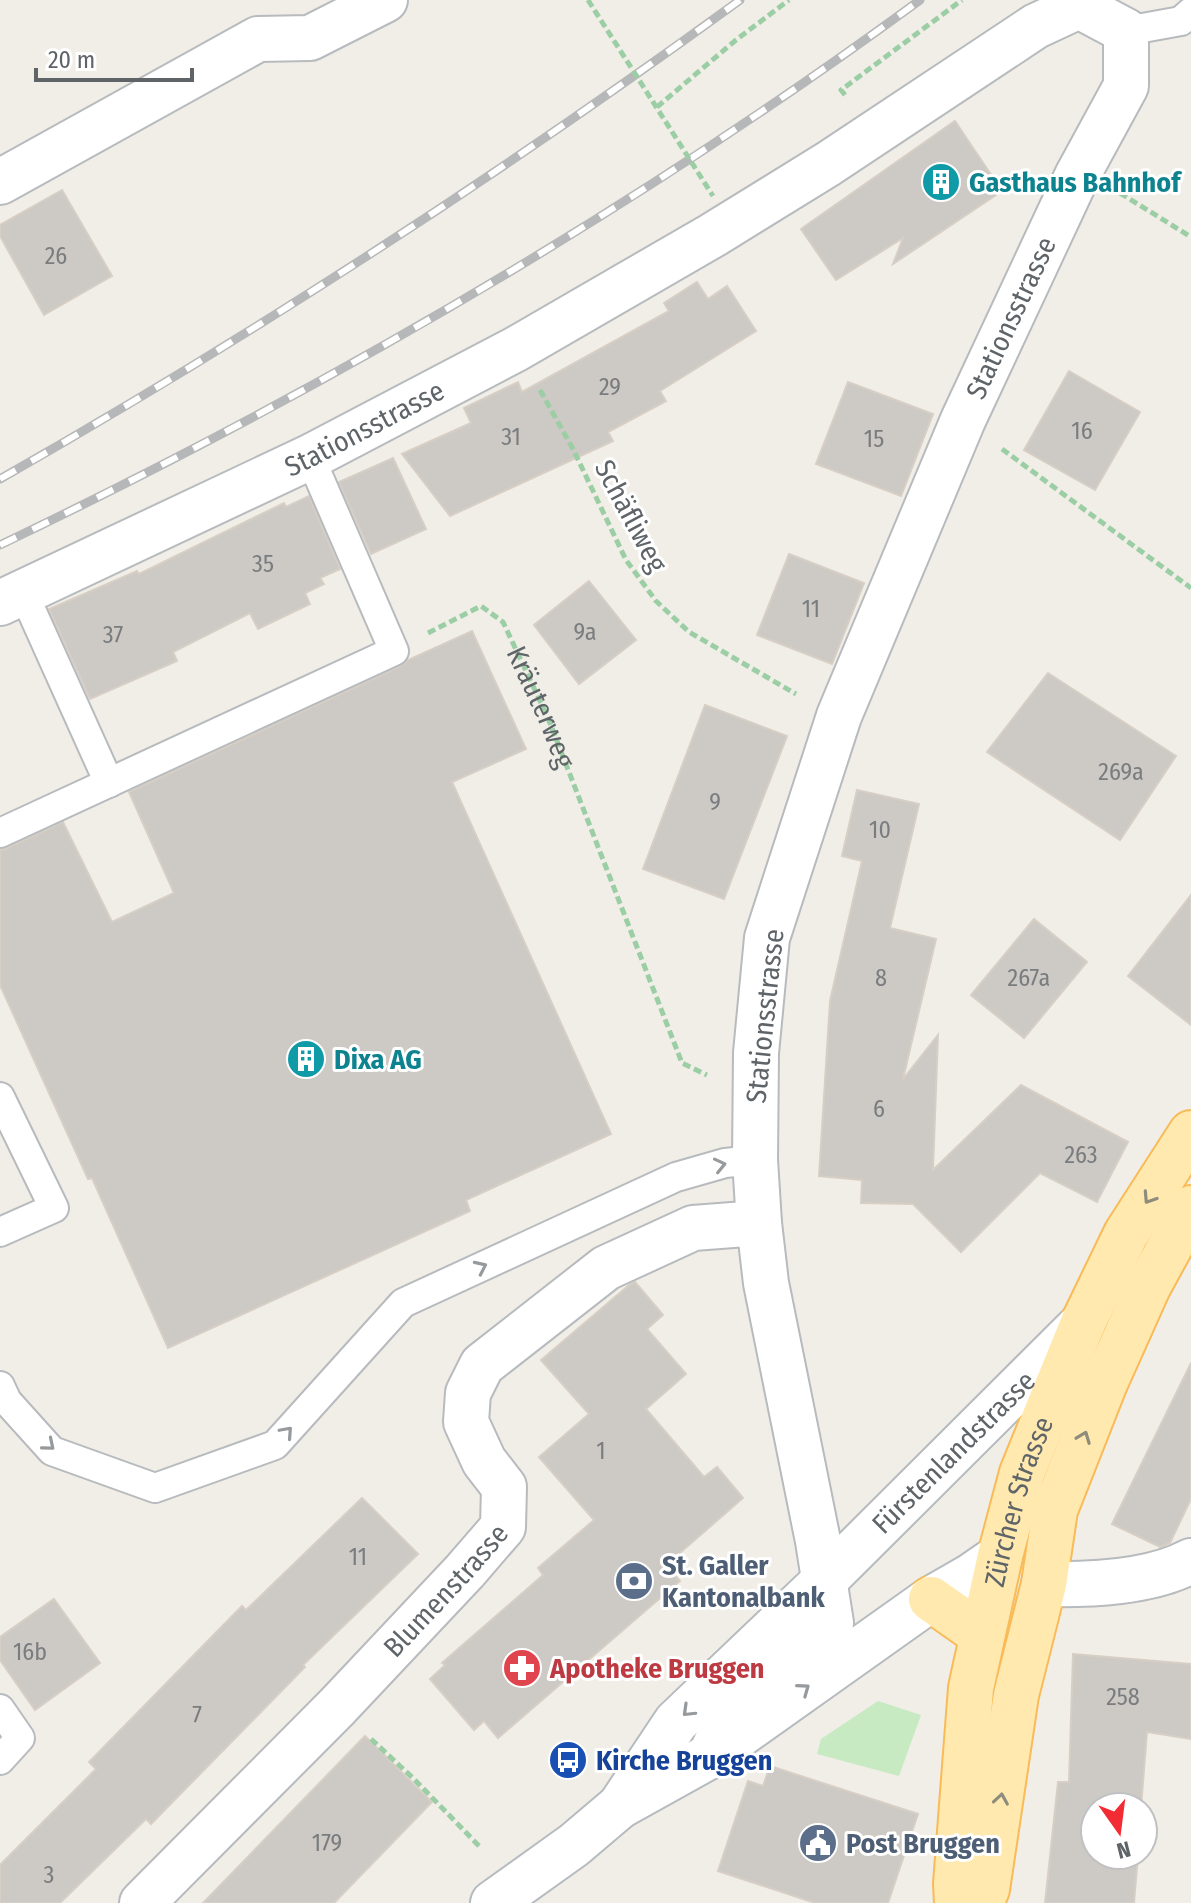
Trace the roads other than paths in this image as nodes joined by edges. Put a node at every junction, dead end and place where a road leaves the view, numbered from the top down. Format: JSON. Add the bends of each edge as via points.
{"nodes":[{"id":1,"x":385,"y":0,"type":"edge"},
{"id":2,"x":1191,"y":12,"type":"edge"},
{"id":3,"x":1126,"y":31,"type":"junction"},
{"id":4,"x":0,"y":182,"type":"edge"},
{"id":5,"x":310,"y":457,"type":"junction"},
{"id":6,"x":12,"y":598,"type":"edge"},
{"id":7,"x":109,"y":783,"type":"junction"},
{"id":8,"x":0,"y":833,"type":"edge"},
{"id":9,"x":0,"y":1097,"type":"edge"},
{"id":10,"x":1191,"y":1133,"type":"edge"},
{"id":11,"x":755,"y":1160,"type":"junction"},
{"id":12,"x":1191,"y":1208,"type":"edge"},
{"id":13,"x":759,"y":1223,"type":"junction"},
{"id":14,"x":0,"y":1232,"type":"edge"},
{"id":15,"x":1083,"y":1323,"type":"junction"},
{"id":16,"x":0,"y":1386,"type":"edge"},
{"id":17,"x":1055,"y":1510,"type":"junction"},
{"id":18,"x":1000,"y":1556,"type":"junction"},
{"id":19,"x":1191,"y":1561,"type":"edge"},
{"id":20,"x":825,"y":1580,"type":"junction"},
{"id":21,"x":1044,"y":1584,"type":"junction"},
{"id":22,"x":931,"y":1599,"type":"junction"},
{"id":23,"x":982,"y":1635,"type":"junction"},
{"id":24,"x":0,"y":1709,"type":"edge"},
{"id":25,"x":710,"y":1756,"type":"junction"},
{"id":26,"x":0,"y":1760,"type":"edge"},
{"id":27,"x":620,"y":1806,"type":"junction"},
{"id":28,"x":142,"y":1903,"type":"edge"},
{"id":29,"x":493,"y":1903,"type":"edge"},
{"id":30,"x":957,"y":1903,"type":"edge"},
{"id":31,"x":981,"y":1903,"type":"edge"}],
"edges":[{"from":1,"to":4,"type":"street","via":[[310,38],[258,39]]},
{"from":2,"to":3,"type":"lane","via":[[1181,21]]},
{"from":3,"to":5,"type":"street","name":"Stationsstrasse","via":[[1079,6],[1036,26],[713,235],[516,349]]},
{"from":3,"to":11,"type":"street","name":"Stationsstrasse","via":[[1126,86],[1077,176],[963,420],[839,716],[767,938],[756,1053]]},
{"from":5,"to":6,"type":"street","name":"Stationsstrasse"},
{"from":5,"to":7,"type":"lane","via":[[394,651]]},
{"from":6,"to":7,"type":"lane"},
{"from":7,"to":8,"type":"lane"},
{"from":9,"to":14,"type":"lane","via":[[54,1208]]},
{"from":10,"to":15,"type":"main road","name":"Zürcher Strasse","one_way":true,"via":[[1126,1234]]},
{"from":11,"to":13,"type":"street","name":"Stationsstrasse"},
{"from":16,"to":11,"type":"lane","one_way":true,"via":[[52,1451],[155,1488],[275,1445],[403,1303],[676,1177]]},
{"from":17,"to":12,"type":"main road","name":"Zürcher Strasse","one_way":true,"via":[[1148,1287]]},
{"from":13,"to":20,"type":"street","name":"Stationsstrasse","via":[[766,1283]]},
{"from":13,"to":28,"type":"street","name":"Blumenstrasse","via":[[693,1228],[606,1268],[482,1365],[468,1393],[466,1422],[484,1461],[504,1487],[503,1527],[337,1707]]},
{"from":15,"to":18,"type":"main road","name":"Zürcher Strasse","via":[[1022,1473]]},
{"from":15,"to":20,"type":"street","name":"Fürstenlandstrasse"},
{"from":17,"to":18,"type":"main road"},
{"from":17,"to":21,"type":"main road","name":"Zürcher Strasse"},
{"from":18,"to":22,"type":"street","name":"Fürstenlandstrasse"},
{"from":18,"to":23,"type":"main road","name":"Zürcher Strasse"},
{"from":19,"to":21,"type":"street","via":[[1130,1578]]},
{"from":20,"to":25,"type":"street","via":[[831,1623],[727,1720]]},
{"from":20,"to":27,"type":"street","name":"Fürstenlandstrasse","one_way":true,"via":[[676,1722]]},
{"from":31,"to":21,"type":"main road","name":"Zürcher Strasse","one_way":true,"via":[[1016,1695]]},
{"from":22,"to":23,"type":"main road"},
{"from":25,"to":22,"type":"street","name":"Fürstenlandstrasse","one_way":true},
{"from":23,"to":30,"type":"main road","name":"Zürcher Strasse","via":[[971,1688]]},
{"from":24,"to":26,"type":"lane","via":[[20,1738]]},
{"from":25,"to":27,"type":"street","name":"Fürstenlandstrasse"},
{"from":27,"to":29,"type":"street","name":"Fürstenlandstrasse"}]}
